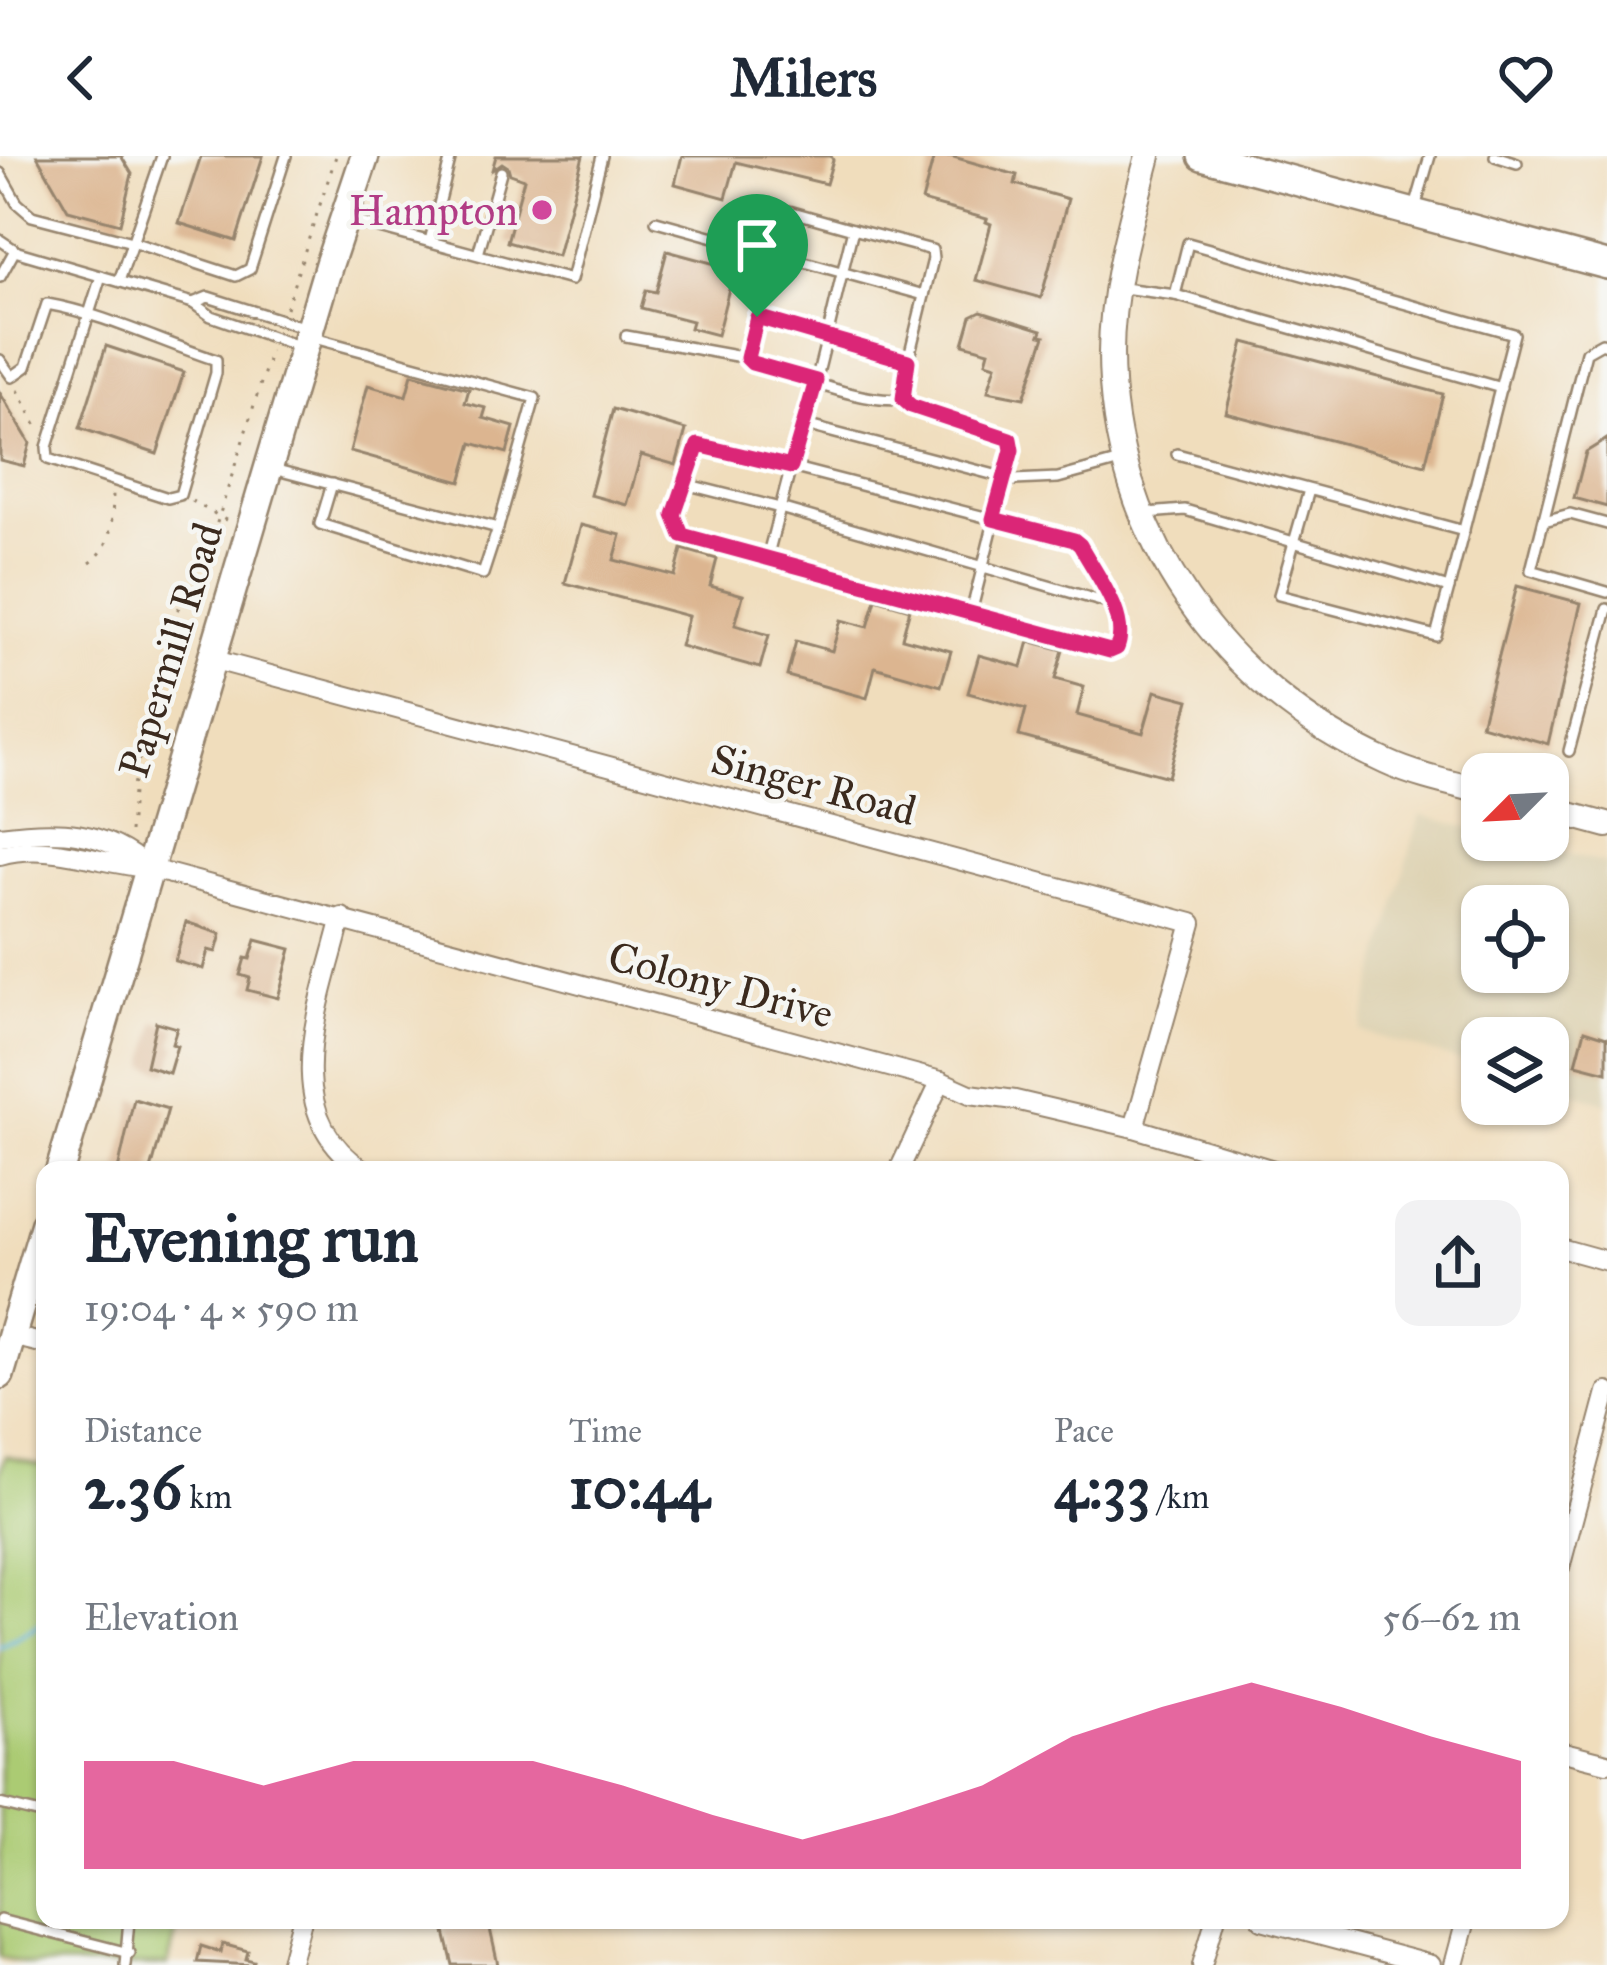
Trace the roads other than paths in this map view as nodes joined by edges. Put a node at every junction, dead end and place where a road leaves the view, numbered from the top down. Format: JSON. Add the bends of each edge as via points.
{"nodes":[{"id":1,"x":150,"y":156,"type":"edge"},
{"id":2,"x":163,"y":156,"type":"edge"},
{"id":3,"x":286,"y":156,"type":"edge"},
{"id":4,"x":365,"y":156,"type":"edge"},
{"id":5,"x":452,"y":156,"type":"edge"},
{"id":6,"x":602,"y":156,"type":"edge"},
{"id":7,"x":1148,"y":156,"type":"edge"},
{"id":8,"x":1202,"y":156,"type":"edge"},
{"id":9,"x":1430,"y":156,"type":"edge"},
{"id":10,"x":1495,"y":156,"type":"edge"},
{"id":11,"x":1517,"y":163,"type":"dead end"},
{"id":12,"x":158,"y":170,"type":"junction"},
{"id":13,"x":501,"y":172,"type":"dead end"},
{"id":14,"x":0,"y":173,"type":"edge"},
{"id":15,"x":1414,"y":213,"type":"junction"},
{"id":16,"x":344,"y":218,"type":"junction"},
{"id":17,"x":656,"y":221,"type":"dead end"},
{"id":18,"x":853,"y":229,"type":"junction"},
{"id":19,"x":0,"y":240,"type":"edge"},
{"id":20,"x":132,"y":242,"type":"junction"},
{"id":21,"x":430,"y":242,"type":"junction"},
{"id":22,"x":15,"y":250,"type":"junction"},
{"id":23,"x":773,"y":253,"type":"junction"},
{"id":24,"x":478,"y":254,"type":"junction"},
{"id":25,"x":1607,"y":266,"type":"edge"},
{"id":26,"x":842,"y":271,"type":"junction"},
{"id":27,"x":100,"y":276,"type":"junction"},
{"id":28,"x":0,"y":277,"type":"edge"},
{"id":29,"x":118,"y":281,"type":"junction"},
{"id":30,"x":1116,"y":287,"type":"junction"},
{"id":31,"x":925,"y":295,"type":"junction"},
{"id":32,"x":1175,"y":295,"type":"junction"},
{"id":33,"x":193,"y":303,"type":"junction"},
{"id":34,"x":88,"y":317,"type":"junction"},
{"id":35,"x":757,"y":317,"type":"junction"},
{"id":36,"x":626,"y":336,"type":"dead end"},
{"id":37,"x":307,"y":338,"type":"junction"},
{"id":38,"x":826,"y":338,"type":"junction"},
{"id":39,"x":1607,"y":345,"type":"edge"},
{"id":40,"x":747,"y":358,"type":"junction"},
{"id":41,"x":0,"y":360,"type":"edge"},
{"id":42,"x":908,"y":361,"type":"junction"},
{"id":43,"x":816,"y":381,"type":"junction"},
{"id":44,"x":1501,"y":388,"type":"junction"},
{"id":45,"x":903,"y":399,"type":"junction"},
{"id":46,"x":805,"y":425,"type":"junction"},
{"id":47,"x":1177,"y":454,"type":"dead end"},
{"id":48,"x":1124,"y":460,"type":"junction"},
{"id":49,"x":791,"y":467,"type":"junction"},
{"id":50,"x":268,"y":468,"type":"junction"},
{"id":51,"x":1002,"y":477,"type":"junction"},
{"id":52,"x":332,"y":484,"type":"junction"},
{"id":53,"x":685,"y":484,"type":"junction"},
{"id":54,"x":1309,"y":490,"type":"junction"},
{"id":55,"x":780,"y":508,"type":"junction"},
{"id":56,"x":1142,"y":514,"type":"junction"},
{"id":57,"x":993,"y":519,"type":"junction"},
{"id":58,"x":1544,"y":520,"type":"junction"},
{"id":59,"x":1607,"y":524,"type":"edge"},
{"id":60,"x":498,"y":527,"type":"junction"},
{"id":61,"x":1464,"y":531,"type":"junction"},
{"id":62,"x":1292,"y":542,"type":"junction"},
{"id":63,"x":767,"y":558,"type":"junction"},
{"id":64,"x":982,"y":567,"type":"junction"},
{"id":65,"x":1449,"y":587,"type":"junction"},
{"id":66,"x":1607,"y":592,"type":"edge"},
{"id":67,"x":1111,"y":604,"type":"junction"},
{"id":68,"x":1607,"y":609,"type":"edge"},
{"id":69,"x":971,"y":613,"type":"junction"},
{"id":70,"x":211,"y":659,"type":"junction"},
{"id":71,"x":1590,"y":671,"type":"junction"},
{"id":72,"x":1607,"y":676,"type":"edge"},
{"id":73,"x":1569,"y":752,"type":"dead end"},
{"id":74,"x":1461,"y":784,"type":"edge"},
{"id":75,"x":1569,"y":815,"type":"edge"},
{"id":76,"x":1607,"y":825,"type":"edge"},
{"id":77,"x":0,"y":836,"type":"edge"},
{"id":78,"x":0,"y":855,"type":"edge"},
{"id":79,"x":148,"y":868,"type":"junction"},
{"id":80,"x":342,"y":917,"type":"junction"},
{"id":81,"x":941,"y":1081,"type":"junction"},
{"id":82,"x":1134,"y":1128,"type":"junction"},
{"id":83,"x":63,"y":1161,"type":"edge"},
{"id":84,"x":353,"y":1161,"type":"edge"},
{"id":85,"x":903,"y":1161,"type":"edge"},
{"id":86,"x":1244,"y":1161,"type":"edge"},
{"id":87,"x":1569,"y":1250,"type":"edge"},
{"id":88,"x":36,"y":1254,"type":"edge"},
{"id":89,"x":1607,"y":1261,"type":"edge"},
{"id":90,"x":12,"y":1336,"type":"junction"},
{"id":91,"x":36,"y":1342,"type":"edge"},
{"id":92,"x":0,"y":1375,"type":"edge"},
{"id":93,"x":1607,"y":1392,"type":"edge"},
{"id":94,"x":1569,"y":1501,"type":"edge"},
{"id":95,"x":1569,"y":1753,"type":"edge"},
{"id":96,"x":1607,"y":1763,"type":"edge"},
{"id":97,"x":0,"y":1804,"type":"edge"},
{"id":98,"x":36,"y":1813,"type":"edge"},
{"id":99,"x":0,"y":1920,"type":"edge"},
{"id":100,"x":63,"y":1929,"type":"edge"},
{"id":101,"x":129,"y":1929,"type":"edge"},
{"id":102,"x":300,"y":1929,"type":"edge"},
{"id":103,"x":1212,"y":1929,"type":"edge"},
{"id":104,"x":1296,"y":1929,"type":"edge"},
{"id":105,"x":1464,"y":1929,"type":"edge"},
{"id":106,"x":61,"y":1937,"type":"junction"},
{"id":107,"x":129,"y":1953,"type":"junction"},
{"id":108,"x":125,"y":1965,"type":"edge"},
{"id":109,"x":290,"y":1965,"type":"edge"},
{"id":110,"x":1202,"y":1965,"type":"edge"},
{"id":111,"x":1431,"y":1965,"type":"edge"},
{"id":112,"x":1454,"y":1965,"type":"edge"}],
"edges":[{"from":1,"to":12,"type":"lane"},
{"from":2,"to":12,"type":"lane"},
{"from":3,"to":20,"type":"lane","via":[[245,273]]},
{"from":4,"to":16,"type":"main road","name":"Papermill Road"},
{"from":5,"to":21,"type":"lane"},
{"from":6,"to":24,"type":"lane","via":[[571,280]]},
{"from":7,"to":30,"type":"street"},
{"from":8,"to":15,"type":"main road"},
{"from":9,"to":15,"type":"lane"},
{"from":10,"to":11,"type":"lane"},
{"from":12,"to":20,"type":"lane"},
{"from":13,"to":24,"type":"lane"},
{"from":14,"to":20,"type":"lane","via":[[32,216]]},
{"from":15,"to":25,"type":"main road"},
{"from":16,"to":21,"type":"lane"},
{"from":16,"to":37,"type":"main road","name":"Papermill Road"},
{"from":17,"to":23,"type":"lane"},
{"from":18,"to":23,"type":"lane","via":[[789,211]]},
{"from":18,"to":26,"type":"lane"},
{"from":18,"to":31,"type":"lane","via":[[932,250]]},
{"from":19,"to":22,"type":"lane"},
{"from":20,"to":29,"type":"lane"},
{"from":21,"to":24,"type":"lane"},
{"from":22,"to":27,"type":"lane"},
{"from":22,"to":28,"type":"lane"},
{"from":23,"to":26,"type":"lane"},
{"from":23,"to":35,"type":"lane"},
{"from":26,"to":31,"type":"lane"},
{"from":26,"to":38,"type":"lane"},
{"from":27,"to":29,"type":"lane"},
{"from":27,"to":34,"type":"lane"},
{"from":29,"to":33,"type":"lane"},
{"from":30,"to":32,"type":"lane"},
{"from":30,"to":48,"type":"street","via":[[1111,353]]},
{"from":31,"to":42,"type":"lane"},
{"from":32,"to":44,"type":"lane"},
{"from":32,"to":44,"type":"lane","via":[[1188,243],[1514,334]]},
{"from":33,"to":37,"type":"lane","via":[[275,338]]},
{"from":33,"to":37,"type":"lane","via":[[208,297],[281,320]]},
{"from":34,"to":34,"type":"lane","via":[[48,459],[168,498],[180,495],[216,360]]},
{"from":34,"to":41,"type":"lane","via":[[47,304],[26,367],[11,377]]},
{"from":35,"to":38,"type":"lane"},
{"from":35,"to":40,"type":"lane"},
{"from":36,"to":40,"type":"lane"},
{"from":37,"to":50,"type":"main road","name":"Papermill Road"},
{"from":37,"to":60,"type":"lane","via":[[535,398]]},
{"from":38,"to":42,"type":"lane"},
{"from":38,"to":43,"type":"lane"},
{"from":39,"to":58,"type":"lane","via":[[1586,352]]},
{"from":40,"to":43,"type":"lane"},
{"from":42,"to":45,"type":"lane"},
{"from":43,"to":45,"type":"lane","via":[[882,403]]},
{"from":43,"to":46,"type":"lane"},
{"from":44,"to":61,"type":"lane"},
{"from":45,"to":51,"type":"lane","via":[[1010,439]]},
{"from":46,"to":49,"type":"lane"},
{"from":46,"to":51,"type":"lane"},
{"from":47,"to":54,"type":"lane"},
{"from":48,"to":51,"type":"lane","via":[[1040,481]]},
{"from":48,"to":56,"type":"street"},
{"from":49,"to":53,"type":"lane","via":[[698,445]]},
{"from":49,"to":55,"type":"lane"},
{"from":49,"to":57,"type":"lane"},
{"from":50,"to":52,"type":"lane"},
{"from":50,"to":70,"type":"main road","name":"Papermill Road"},
{"from":51,"to":57,"type":"lane"},
{"from":52,"to":60,"type":"lane"},
{"from":52,"to":60,"type":"lane","via":[[320,524],[483,574]]},
{"from":53,"to":55,"type":"lane"},
{"from":53,"to":63,"type":"lane","via":[[674,515],[682,535]]},
{"from":54,"to":61,"type":"lane"},
{"from":54,"to":62,"type":"lane"},
{"from":55,"to":63,"type":"lane"},
{"from":55,"to":64,"type":"lane"},
{"from":56,"to":62,"type":"lane","via":[[1185,510]]},
{"from":56,"to":74,"type":"street","via":[[1208,630],[1263,686],[1370,755]]},
{"from":57,"to":64,"type":"lane"},
{"from":57,"to":67,"type":"lane","via":[[1074,540]]},
{"from":58,"to":59,"type":"lane","via":[[1570,514]]},
{"from":58,"to":66,"type":"lane","via":[[1532,570]]},
{"from":61,"to":65,"type":"lane"},
{"from":62,"to":65,"type":"lane"},
{"from":62,"to":65,"type":"lane","via":[[1280,595],[1436,636]]},
{"from":63,"to":69,"type":"lane"},
{"from":64,"to":67,"type":"lane"},
{"from":64,"to":69,"type":"lane"},
{"from":67,"to":69,"type":"lane","via":[[1121,642],[1110,651]]},
{"from":68,"to":71,"type":"lane"},
{"from":70,"to":79,"type":"main road","name":"Papermill Road"},
{"from":70,"to":82,"type":"street","name":"Singer Road","via":[[1192,922]]},
{"from":71,"to":72,"type":"lane"},
{"from":71,"to":73,"type":"lane"},
{"from":75,"to":76,"type":"street"},
{"from":77,"to":79,"type":"street","name":"Colony Drive","via":[[70,833],[122,844]]},
{"from":78,"to":79,"type":"street","name":"Colony Drive","via":[[50,850]]},
{"from":79,"to":80,"type":"street","name":"Colony Drive"},
{"from":79,"to":83,"type":"main road","name":"Papermill Road"},
{"from":80,"to":81,"type":"street","name":"Colony Drive"},
{"from":80,"to":84,"type":"street","via":[[309,1083],[325,1132]]},
{"from":81,"to":82,"type":"street","name":"Colony Drive"},
{"from":81,"to":85,"type":"street"},
{"from":82,"to":86,"type":"street","name":"Colony Drive"},
{"from":87,"to":89,"type":"street"},
{"from":88,"to":90,"type":"main road"},
{"from":90,"to":91,"type":"street"},
{"from":90,"to":92,"type":"main road"},
{"from":93,"to":94,"type":"street"},
{"from":95,"to":96,"type":"street"},
{"from":97,"to":98,"type":"lane"},
{"from":99,"to":106,"type":"lane"},
{"from":100,"to":106,"type":"lane"},
{"from":101,"to":107,"type":"lane"},
{"from":102,"to":109,"type":"street"},
{"from":103,"to":110,"type":"street"},
{"from":104,"to":111,"type":"street"},
{"from":105,"to":112,"type":"street"},
{"from":106,"to":107,"type":"lane"},
{"from":107,"to":108,"type":"lane"}]}
